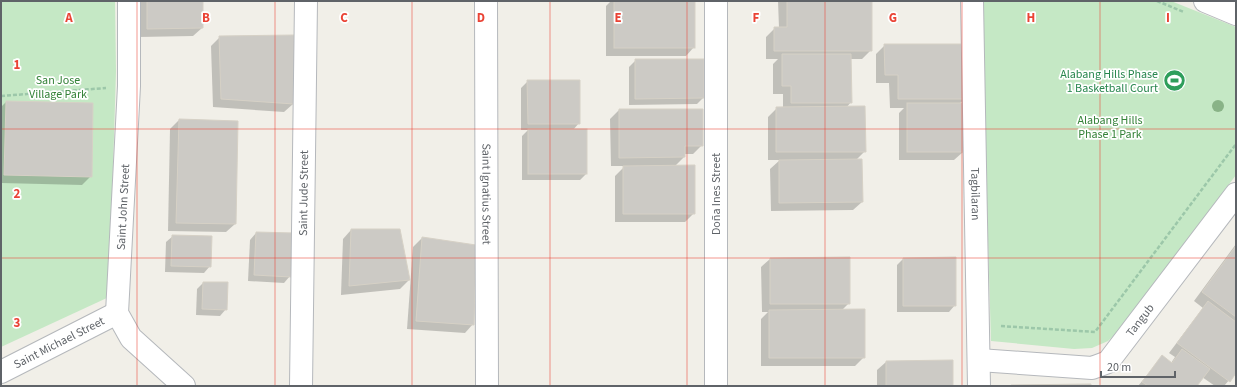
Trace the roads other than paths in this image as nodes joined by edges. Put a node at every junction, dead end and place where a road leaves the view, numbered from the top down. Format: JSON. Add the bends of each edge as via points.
{"nodes":[{"id":1,"x":129,"y":1,"type":"edge"},
{"id":2,"x":306,"y":1,"type":"edge"},
{"id":3,"x":486,"y":1,"type":"edge"},
{"id":4,"x":716,"y":1,"type":"edge"},
{"id":5,"x":972,"y":1,"type":"edge"},
{"id":6,"x":1205,"y":1,"type":"edge"},
{"id":7,"x":1236,"y":14,"type":"edge"},
{"id":8,"x":1236,"y":194,"type":"edge"},
{"id":9,"x":117,"y":313,"type":"junction"},
{"id":10,"x":979,"y":360,"type":"junction"},
{"id":11,"x":1,"y":372,"type":"edge"},
{"id":12,"x":184,"y":386,"type":"edge"},
{"id":13,"x":301,"y":386,"type":"edge"},
{"id":14,"x":487,"y":386,"type":"edge"},
{"id":15,"x":716,"y":386,"type":"edge"},
{"id":16,"x":979,"y":386,"type":"edge"}],
"edges":[{"from":1,"to":9,"type":"street","name":"Saint John Street","via":[[129,86]]},
{"from":2,"to":13,"type":"street","name":"Saint Jude Street"},
{"from":3,"to":14,"type":"street","name":"Saint Ignatius Street"},
{"from":4,"to":15,"type":"street","name":"Doña Ines Street"},
{"from":5,"to":10,"type":"street","name":"Tagbilaran"},
{"from":6,"to":7,"type":"street"},
{"from":8,"to":10,"type":"street","name":"Tangub","via":[[1108,362],[1092,368]]},
{"from":9,"to":11,"type":"street","name":"Saint Michael Street"},
{"from":9,"to":12,"type":"street","via":[[131,338]]},
{"from":10,"to":16,"type":"street","name":"Tagbilaran"}]}
